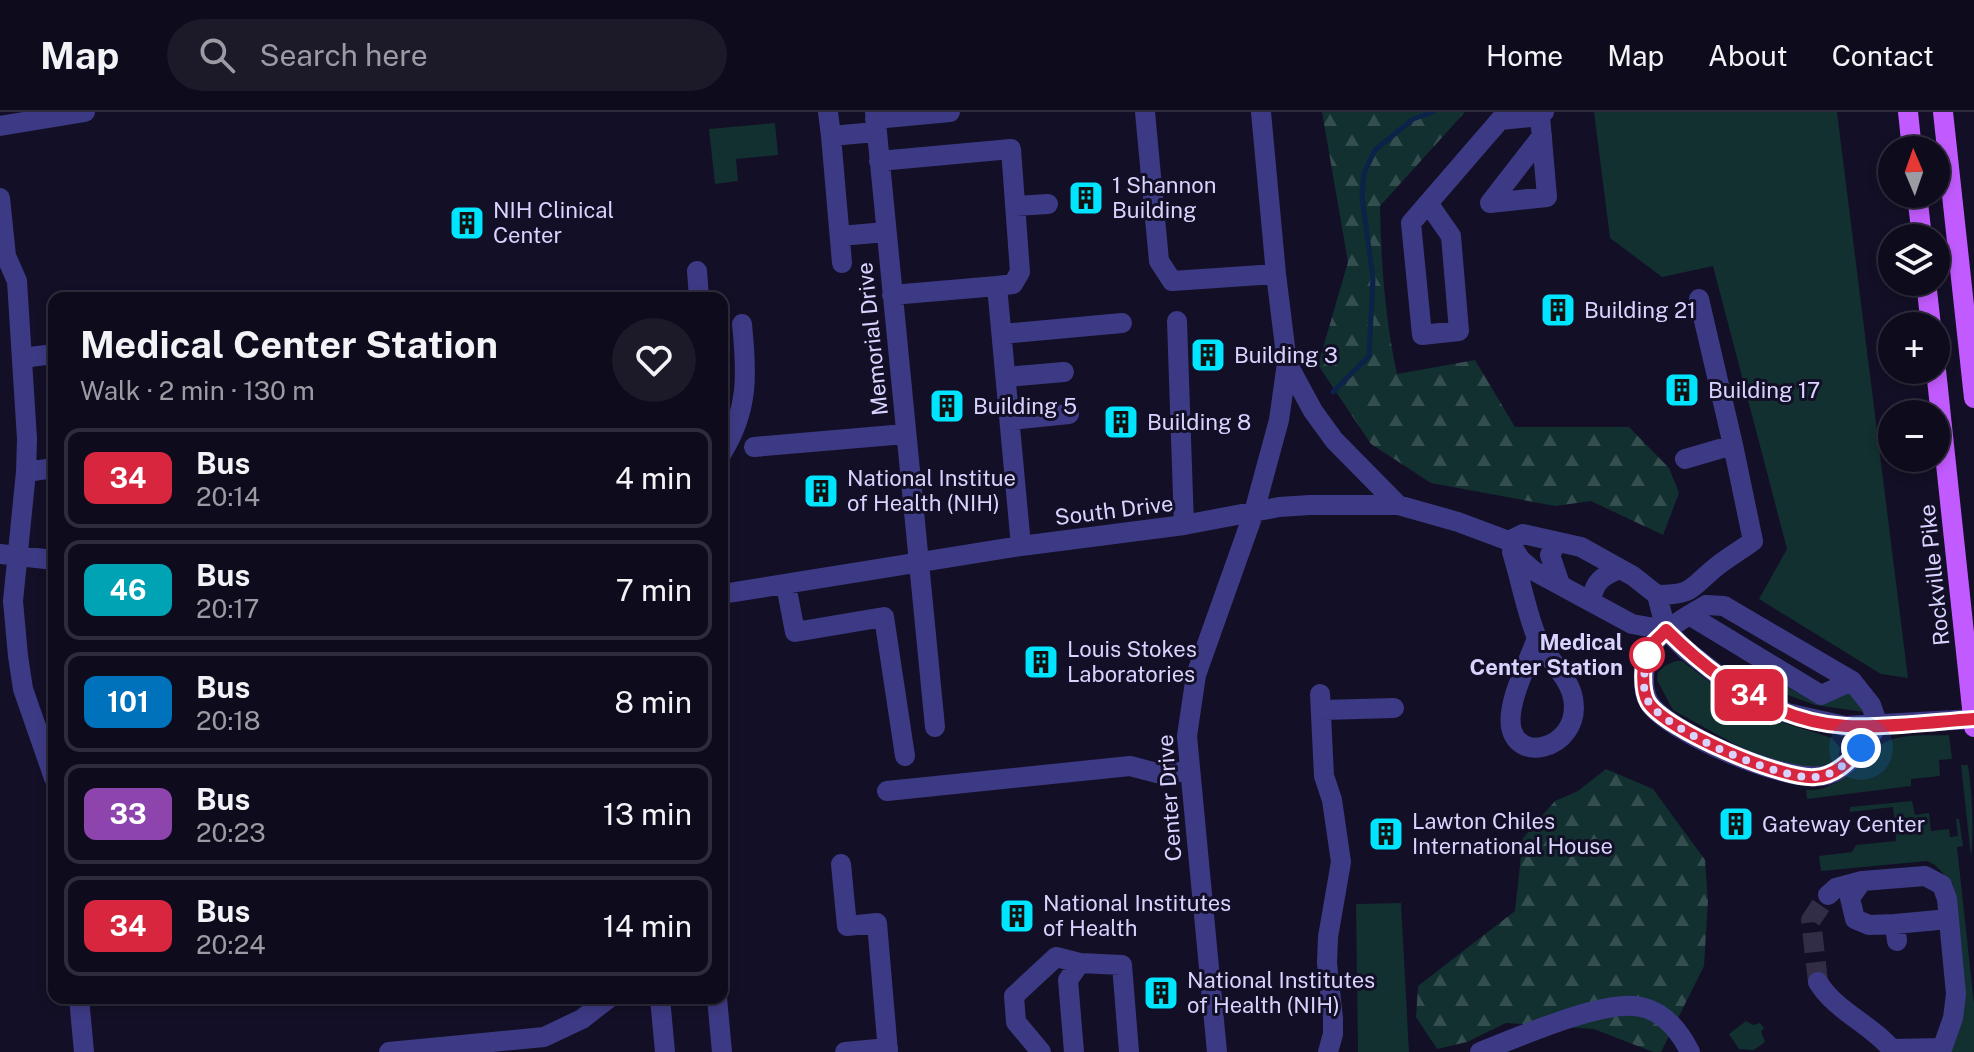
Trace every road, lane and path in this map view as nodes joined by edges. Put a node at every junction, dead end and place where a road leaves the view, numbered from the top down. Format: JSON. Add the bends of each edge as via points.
{"nodes":[{"id":1,"x":85,"y":112,"type":"edge"},
{"id":2,"x":828,"y":112,"type":"edge"},
{"id":3,"x":950,"y":112,"type":"edge"},
{"id":4,"x":1145,"y":112,"type":"edge"},
{"id":5,"x":1261,"y":112,"type":"edge"},
{"id":6,"x":1908,"y":112,"type":"edge"},
{"id":7,"x":1943,"y":112,"type":"edge"},
{"id":8,"x":875,"y":121,"type":"edge"},
{"id":9,"x":1542,"y":121,"type":"edge"},
{"id":10,"x":0,"y":126,"type":"edge"},
{"id":11,"x":831,"y":136,"type":"junction"},
{"id":12,"x":1911,"y":136,"type":"edge"},
{"id":13,"x":879,"y":161,"type":"junction"},
{"id":14,"x":0,"y":198,"type":"edge"},
{"id":15,"x":1428,"y":203,"type":"junction"},
{"id":16,"x":1048,"y":204,"type":"dead end"},
{"id":17,"x":1015,"y":206,"type":"junction"},
{"id":18,"x":886,"y":232,"type":"junction"},
{"id":19,"x":840,"y":236,"type":"junction"},
{"id":20,"x":842,"y":263,"type":"dead end"},
{"id":21,"x":697,"y":271,"type":"dead end"},
{"id":22,"x":1276,"y":274,"type":"junction"},
{"id":23,"x":997,"y":286,"type":"junction"},
{"id":24,"x":699,"y":292,"type":"edge"},
{"id":25,"x":892,"y":295,"type":"junction"},
{"id":26,"x":1699,"y":299,"type":"dead end"},
{"id":27,"x":1177,"y":321,"type":"dead end"},
{"id":28,"x":1122,"y":323,"type":"dead end"},
{"id":29,"x":742,"y":324,"type":"dead end"},
{"id":30,"x":1002,"y":334,"type":"junction"},
{"id":31,"x":48,"y":355,"type":"edge"},
{"id":32,"x":22,"y":358,"type":"junction"},
{"id":33,"x":1287,"y":363,"type":"junction"},
{"id":34,"x":1064,"y":372,"type":"dead end"},
{"id":35,"x":1006,"y":377,"type":"junction"},
{"id":36,"x":1938,"y":384,"type":"edge"},
{"id":37,"x":1974,"y":398,"type":"edge"},
{"id":38,"x":1069,"y":414,"type":"dead end"},
{"id":39,"x":1010,"y":420,"type":"junction"},
{"id":40,"x":905,"y":434,"type":"junction"},
{"id":41,"x":728,"y":442,"type":"edge"},
{"id":42,"x":1733,"y":445,"type":"junction"},
{"id":43,"x":754,"y":447,"type":"dead end"},
{"id":44,"x":1685,"y":459,"type":"dead end"},
{"id":45,"x":48,"y":469,"type":"edge"},
{"id":46,"x":26,"y":472,"type":"junction"},
{"id":47,"x":1398,"y":505,"type":"junction"},
{"id":48,"x":1254,"y":512,"type":"junction"},
{"id":49,"x":1184,"y":525,"type":"junction"},
{"id":50,"x":1509,"y":541,"type":"junction"},
{"id":51,"x":1557,"y":542,"type":"junction"},
{"id":52,"x":1021,"y":546,"type":"junction"},
{"id":53,"x":9,"y":554,"type":"edge"},
{"id":54,"x":48,"y":559,"type":"edge"},
{"id":55,"x":918,"y":562,"type":"junction"},
{"id":56,"x":1620,"y":569,"type":"junction"},
{"id":57,"x":1560,"y":584,"type":"junction"},
{"id":58,"x":786,"y":585,"type":"junction"},
{"id":59,"x":728,"y":593,"type":"edge"},
{"id":60,"x":1657,"y":595,"type":"junction"},
{"id":61,"x":1591,"y":600,"type":"junction"},
{"id":62,"x":922,"y":612,"type":"junction"},
{"id":63,"x":884,"y":617,"type":"junction"},
{"id":64,"x":1666,"y":630,"type":"junction"},
{"id":65,"x":1537,"y":638,"type":"junction"},
{"id":66,"x":1394,"y":708,"type":"dead end"},
{"id":67,"x":1974,"y":719,"type":"edge"},
{"id":68,"x":1878,"y":725,"type":"junction"},
{"id":69,"x":935,"y":727,"type":"dead end"},
{"id":70,"x":1974,"y":727,"type":"edge"},
{"id":71,"x":905,"y":756,"type":"dead end"},
{"id":72,"x":48,"y":761,"type":"edge"},
{"id":73,"x":1188,"y":770,"type":"junction"},
{"id":74,"x":887,"y":791,"type":"dead end"},
{"id":75,"x":841,"y":864,"type":"dead end"},
{"id":76,"x":1862,"y":881,"type":"junction"},
{"id":77,"x":1828,"y":895,"type":"tunnel mouth"},
{"id":78,"x":1949,"y":919,"type":"junction"},
{"id":79,"x":1080,"y":963,"type":"junction"},
{"id":80,"x":1818,"y":982,"type":"tunnel mouth"},
{"id":81,"x":80,"y":1004,"type":"edge"},
{"id":82,"x":601,"y":1004,"type":"edge"},
{"id":83,"x":661,"y":1004,"type":"edge"},
{"id":84,"x":718,"y":1004,"type":"edge"},
{"id":85,"x":888,"y":1050,"type":"edge"},
{"id":86,"x":1893,"y":1050,"type":"edge"},
{"id":87,"x":1941,"y":1050,"type":"edge"},
{"id":88,"x":422,"y":1051,"type":"edge"},
{"id":89,"x":84,"y":1052,"type":"edge"},
{"id":90,"x":389,"y":1052,"type":"edge"},
{"id":91,"x":665,"y":1052,"type":"edge"},
{"id":92,"x":722,"y":1052,"type":"edge"},
{"id":93,"x":845,"y":1052,"type":"edge"},
{"id":94,"x":1041,"y":1052,"type":"edge"},
{"id":95,"x":1074,"y":1052,"type":"edge"},
{"id":96,"x":1129,"y":1052,"type":"edge"},
{"id":97,"x":1217,"y":1052,"type":"edge"},
{"id":98,"x":1328,"y":1052,"type":"edge"},
{"id":99,"x":1480,"y":1052,"type":"edge"},
{"id":100,"x":1690,"y":1052,"type":"edge"}],
"edges":[{"from":1,"to":10,"type":"street"},
{"from":2,"to":11,"type":"street"},
{"from":3,"to":8,"type":"street"},
{"from":4,"to":22,"type":"street","via":[[1159,261],[1172,281]]},
{"from":5,"to":22,"type":"street","name":"Center Drive"},
{"from":6,"to":12,"type":"main road"},
{"from":7,"to":37,"type":"main road"},
{"from":8,"to":11,"type":"street"},
{"from":8,"to":13,"type":"street","name":"Memorial Drive"},
{"from":9,"to":15,"type":"street","via":[[1500,120]]},
{"from":11,"to":19,"type":"street"},
{"from":13,"to":17,"type":"street","via":[[1011,149]]},
{"from":13,"to":18,"type":"street","name":"Memorial Drive"},
{"from":14,"to":32,"type":"street","via":[[6,256],[17,281]]},
{"from":15,"to":15,"type":"street","via":[[1411,223],[1422,335],[1459,331],[1451,236]]},
{"from":16,"to":17,"type":"street"},
{"from":17,"to":23,"type":"street","via":[[1020,272],[1013,284]]},
{"from":18,"to":19,"type":"street"},
{"from":18,"to":25,"type":"street","name":"Memorial Drive"},
{"from":19,"to":20,"type":"street"},
{"from":21,"to":24,"type":"street"},
{"from":22,"to":33,"type":"street","name":"Center Drive"},
{"from":23,"to":25,"type":"street"},
{"from":23,"to":30,"type":"street"},
{"from":25,"to":40,"type":"street","name":"Memorial Drive"},
{"from":26,"to":42,"type":"street"},
{"from":27,"to":49,"type":"street"},
{"from":28,"to":30,"type":"street"},
{"from":29,"to":41,"type":"street","via":[[747,373]]},
{"from":30,"to":35,"type":"street"},
{"from":31,"to":32,"type":"street"},
{"from":32,"to":46,"type":"street"},
{"from":33,"to":47,"type":"street","name":"Center Drive","via":[[1334,440]]},
{"from":33,"to":48,"type":"street","name":"Center Drive","via":[[1279,420]]},
{"from":34,"to":35,"type":"street"},
{"from":35,"to":39,"type":"street"},
{"from":36,"to":67,"type":"main road","name":"Rockville Pike"},
{"from":38,"to":39,"type":"street"},
{"from":39,"to":52,"type":"street"},
{"from":40,"to":43,"type":"street"},
{"from":40,"to":55,"type":"street","name":"Memorial Drive"},
{"from":42,"to":44,"type":"street"},
{"from":42,"to":60,"type":"street","via":[[1753,541],[1694,589]]},
{"from":45,"to":46,"type":"street"},
{"from":46,"to":53,"type":"street"},
{"from":47,"to":48,"type":"street","name":"South Drive","via":[[1310,505]]},
{"from":47,"to":50,"type":"street","name":"South Drive"},
{"from":48,"to":49,"type":"street","name":"South Drive"},
{"from":48,"to":73,"type":"street","name":"Center Drive","via":[[1196,675]]},
{"from":49,"to":52,"type":"street","name":"South Drive"},
{"from":50,"to":51,"type":"street","name":"South Drive","via":[[1523,534]]},
{"from":50,"to":57,"type":"street","name":"South Drive","via":[[1534,571]]},
{"from":50,"to":65,"type":"street"},
{"from":51,"to":56,"type":"street","name":"South Drive","via":[[1581,547]]},
{"from":51,"to":57,"type":"street","via":[[1550,555]]},
{"from":52,"to":55,"type":"street","name":"South Drive"},
{"from":53,"to":54,"type":"street"},
{"from":53,"to":72,"type":"street","via":[[23,689]]},
{"from":55,"to":58,"type":"street","name":"South Drive"},
{"from":55,"to":62,"type":"street","name":"Memorial Drive"},
{"from":56,"to":60,"type":"street","name":"South Drive"},
{"from":56,"to":61,"type":"street","via":[[1594,585]]},
{"from":57,"to":61,"type":"street","name":"South Drive"},
{"from":58,"to":59,"type":"street","name":"South Drive"},
{"from":58,"to":63,"type":"street","via":[[795,632]]},
{"from":60,"to":64,"type":"street"},
{"from":61,"to":64,"type":"street","name":"South Drive","via":[[1632,624]]},
{"from":62,"to":63,"type":"street"},
{"from":62,"to":69,"type":"street","name":"Memorial Drive"},
{"from":63,"to":71,"type":"street"},
{"from":64,"to":68,"type":"street","via":[[1728,683],[1787,713],[1845,726]]},
{"from":64,"to":68,"type":"street","via":[[1689,615],[1821,695],[1852,681],[1871,705]]},
{"from":64,"to":68,"type":"street","via":[[1648,650],[1644,678],[1649,703],[1669,721],[1761,767],[1802,777],[1830,775]]},
{"from":65,"to":65,"type":"street","via":[[1511,713],[1511,731],[1517,741],[1541,749],[1567,733],[1573,697]]},
{"from":66,"to":98,"type":"street","via":[[1322,702],[1324,776],[1341,862],[1328,937],[1333,1018]]},
{"from":67,"to":68,"type":"street"},
{"from":67,"to":70,"type":"main road","name":"Rockville Pike"},
{"from":73,"to":74,"type":"street","via":[[1161,774],[1130,766]]},
{"from":73,"to":97,"type":"street","name":"Center Drive"},
{"from":75,"to":85,"type":"street","via":[[847,926],[877,923]]},
{"from":76,"to":77,"type":"street"},
{"from":76,"to":78,"type":"street","via":[[1925,876],[1942,885]]},
{"from":76,"to":78,"type":"street","via":[[1850,898],[1855,919],[1896,932]]},
{"from":78,"to":87,"type":"street","via":[[1956,994]]},
{"from":79,"to":94,"type":"street","via":[[1056,957],[1014,996],[1016,1022]]},
{"from":79,"to":95,"type":"street","via":[[1068,980]]},
{"from":79,"to":96,"type":"street","via":[[1122,965]]},
{"from":80,"to":86,"type":"street"},
{"from":81,"to":89,"type":"street"},
{"from":82,"to":88,"type":"street","via":[[544,1037]]},
{"from":83,"to":91,"type":"street"},
{"from":84,"to":92,"type":"street"},
{"from":85,"to":93,"type":"street"},
{"from":86,"to":87,"type":"street"},
{"from":88,"to":90,"type":"street"},
{"from":99,"to":100,"type":"street","via":[[1596,1011],[1635,1006],[1666,1020],[1681,1033]]}]}
